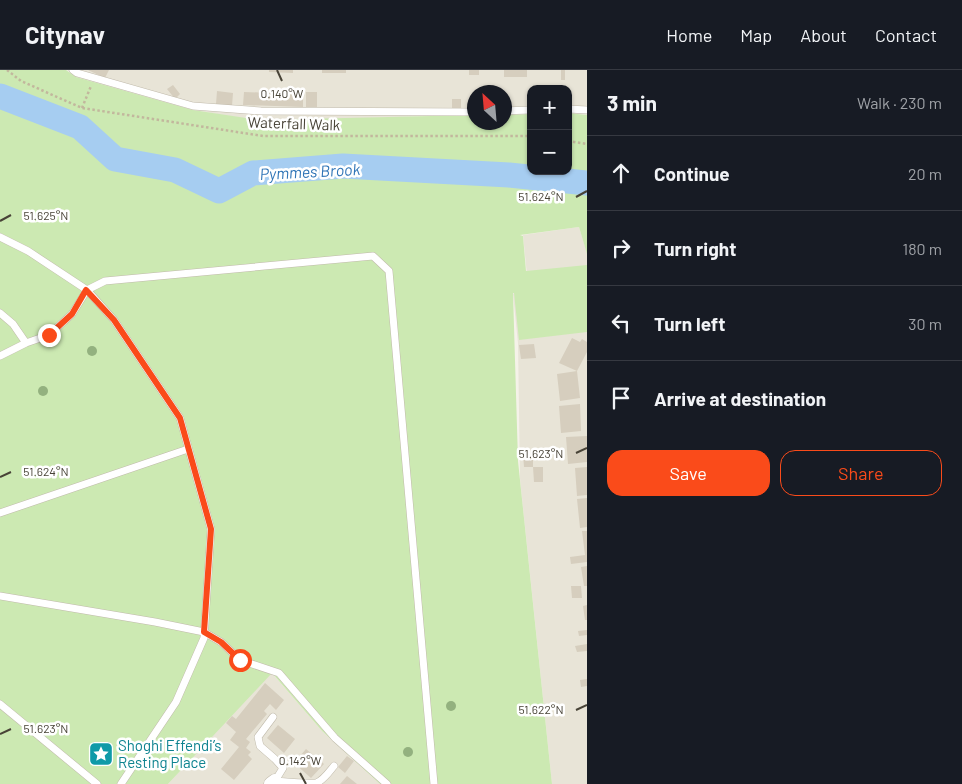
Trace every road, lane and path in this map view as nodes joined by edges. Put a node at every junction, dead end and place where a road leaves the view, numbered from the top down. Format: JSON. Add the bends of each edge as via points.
{"nodes":[{"id":1,"x":8,"y":70,"type":"edge"},
{"id":2,"x":73,"y":70,"type":"edge"},
{"id":3,"x":95,"y":78,"type":"junction"},
{"id":4,"x":82,"y":108,"type":"junction"},
{"id":5,"x":572,"y":109,"type":"edge"},
{"id":6,"x":527,"y":110,"type":"edge"},
{"id":7,"x":587,"y":110,"type":"edge"},
{"id":8,"x":512,"y":111,"type":"edge"},
{"id":9,"x":467,"y":112,"type":"edge"},
{"id":10,"x":527,"y":136,"type":"edge"},
{"id":11,"x":572,"y":142,"type":"edge"},
{"id":12,"x":587,"y":144,"type":"edge"},
{"id":13,"x":0,"y":237,"type":"edge"},
{"id":14,"x":86,"y":290,"type":"junction"},
{"id":15,"x":0,"y":313,"type":"edge"},
{"id":16,"x":26,"y":343,"type":"junction"},
{"id":17,"x":0,"y":356,"type":"edge"},
{"id":18,"x":188,"y":449,"type":"junction"},
{"id":19,"x":0,"y":513,"type":"edge"},
{"id":20,"x":0,"y":596,"type":"edge"},
{"id":21,"x":204,"y":632,"type":"junction"},
{"id":22,"x":0,"y":704,"type":"edge"},
{"id":23,"x":273,"y":716,"type":"dead end"},
{"id":24,"x":334,"y":766,"type":"dead end"},
{"id":25,"x":273,"y":782,"type":"edge"},
{"id":26,"x":97,"y":784,"type":"edge"},
{"id":27,"x":121,"y":784,"type":"edge"},
{"id":28,"x":387,"y":784,"type":"edge"},
{"id":29,"x":434,"y":784,"type":"edge"}],
"edges":[{"from":1,"to":4,"type":"path","name":"Waterfall Walk","via":[[21,81]]},
{"from":2,"to":3,"type":"lane"},
{"from":3,"to":4,"type":"path"},
{"from":3,"to":9,"type":"lane","via":[[194,106],[261,111]]},
{"from":4,"to":10,"type":"path","name":"Waterfall Walk","via":[[263,136]]},
{"from":5,"to":7,"type":"lane"},
{"from":6,"to":8,"type":"lane"},
{"from":11,"to":12,"type":"path"},
{"from":13,"to":14,"type":"lane","via":[[28,251]]},
{"from":14,"to":16,"type":"lane","via":[[72,314],[49,335]]},
{"from":14,"to":18,"type":"lane","via":[[114,320],[180,418]]},
{"from":14,"to":29,"type":"lane","via":[[105,281],[373,256],[389,271]]},
{"from":15,"to":16,"type":"lane","via":[[13,324]]},
{"from":16,"to":17,"type":"lane"},
{"from":18,"to":19,"type":"lane"},
{"from":18,"to":21,"type":"lane","via":[[211,529]]},
{"from":20,"to":21,"type":"lane"},
{"from":21,"to":27,"type":"lane","via":[[176,702]]},
{"from":21,"to":28,"type":"lane","via":[[221,642],[240,660],[279,673],[335,738]]},
{"from":22,"to":26,"type":"lane"},
{"from":23,"to":25,"type":"lane","via":[[258,737],[260,746],[283,768]]},
{"from":24,"to":25,"type":"lane","via":[[317,783]]}]}
